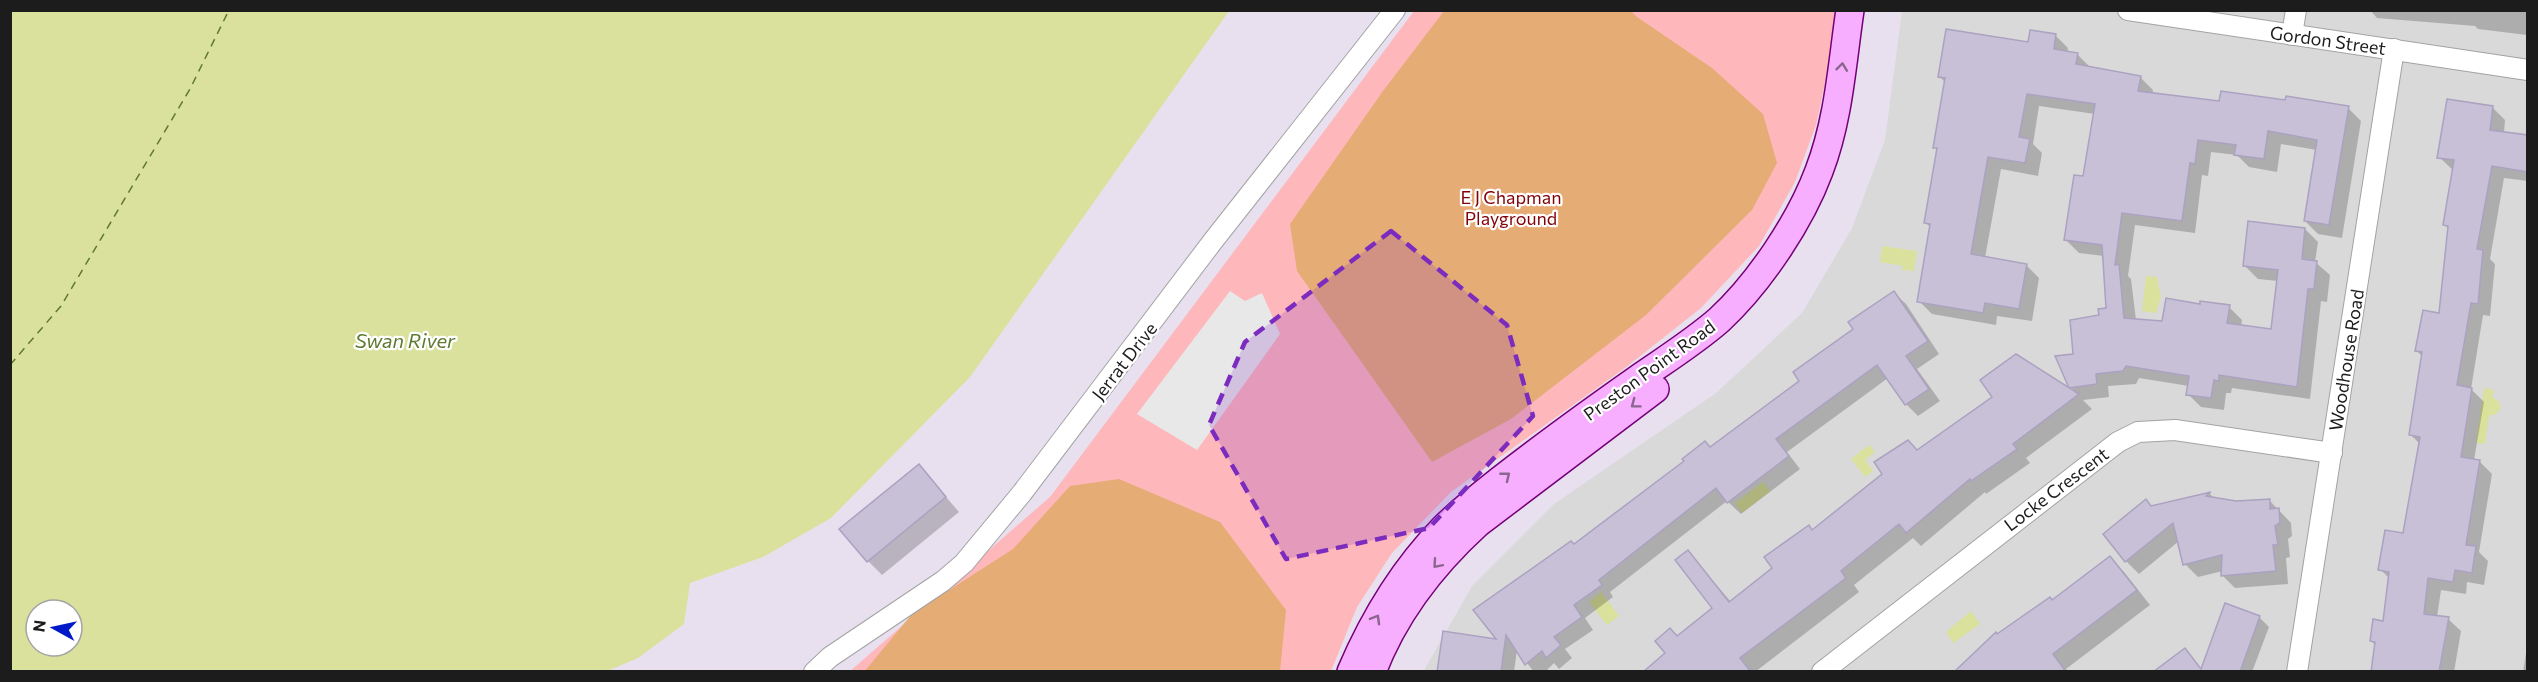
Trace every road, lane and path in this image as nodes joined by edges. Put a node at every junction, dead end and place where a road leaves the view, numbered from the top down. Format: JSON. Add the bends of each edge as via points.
{"nodes":[{"id":1,"x":1395,"y":10,"type":"edge"},
{"id":2,"x":1850,"y":10,"type":"edge"},
{"id":3,"x":1869,"y":10,"type":"edge"},
{"id":4,"x":2128,"y":10,"type":"edge"},
{"id":5,"x":2296,"y":10,"type":"edge"},
{"id":6,"x":2292,"y":35,"type":"junction"},
{"id":7,"x":2394,"y":49,"type":"junction"},
{"id":8,"x":2528,"y":70,"type":"edge"},
{"id":9,"x":2332,"y":453,"type":"junction"},
{"id":10,"x":814,"y":672,"type":"edge"},
{"id":11,"x":1350,"y":672,"type":"edge"},
{"id":12,"x":1372,"y":672,"type":"edge"},
{"id":13,"x":1822,"y":672,"type":"edge"},
{"id":14,"x":2298,"y":672,"type":"edge"}],
"edges":[{"from":1,"to":10,"type":"street","name":"Jerrat Drive","via":[[964,563]]},
{"from":11,"to":2,"type":"main road","name":"Preston Point Road","one_way":true,"via":[[1390,594],[1445,527],[1517,467],[1699,337],[1758,276],[1788,233],[1819,171],[1837,108]]},
{"from":3,"to":12,"type":"main road","name":"Preston Point Road","one_way":true,"via":[[1853,120],[1833,185],[1806,237],[1767,294],[1703,353],[1453,546],[1416,590]]},
{"from":4,"to":6,"type":"street","name":"Gordon Street"},
{"from":5,"to":6,"type":"street"},
{"from":6,"to":7,"type":"street","name":"Gordon Street"},
{"from":7,"to":8,"type":"street","name":"Gordon Street"},
{"from":7,"to":9,"type":"street","name":"Woodhouse Road"},
{"from":9,"to":13,"type":"street","name":"Locke Crescent","via":[[2175,430],[2138,432],[2118,442]]},
{"from":9,"to":14,"type":"street","name":"Woodhouse Road"}]}
